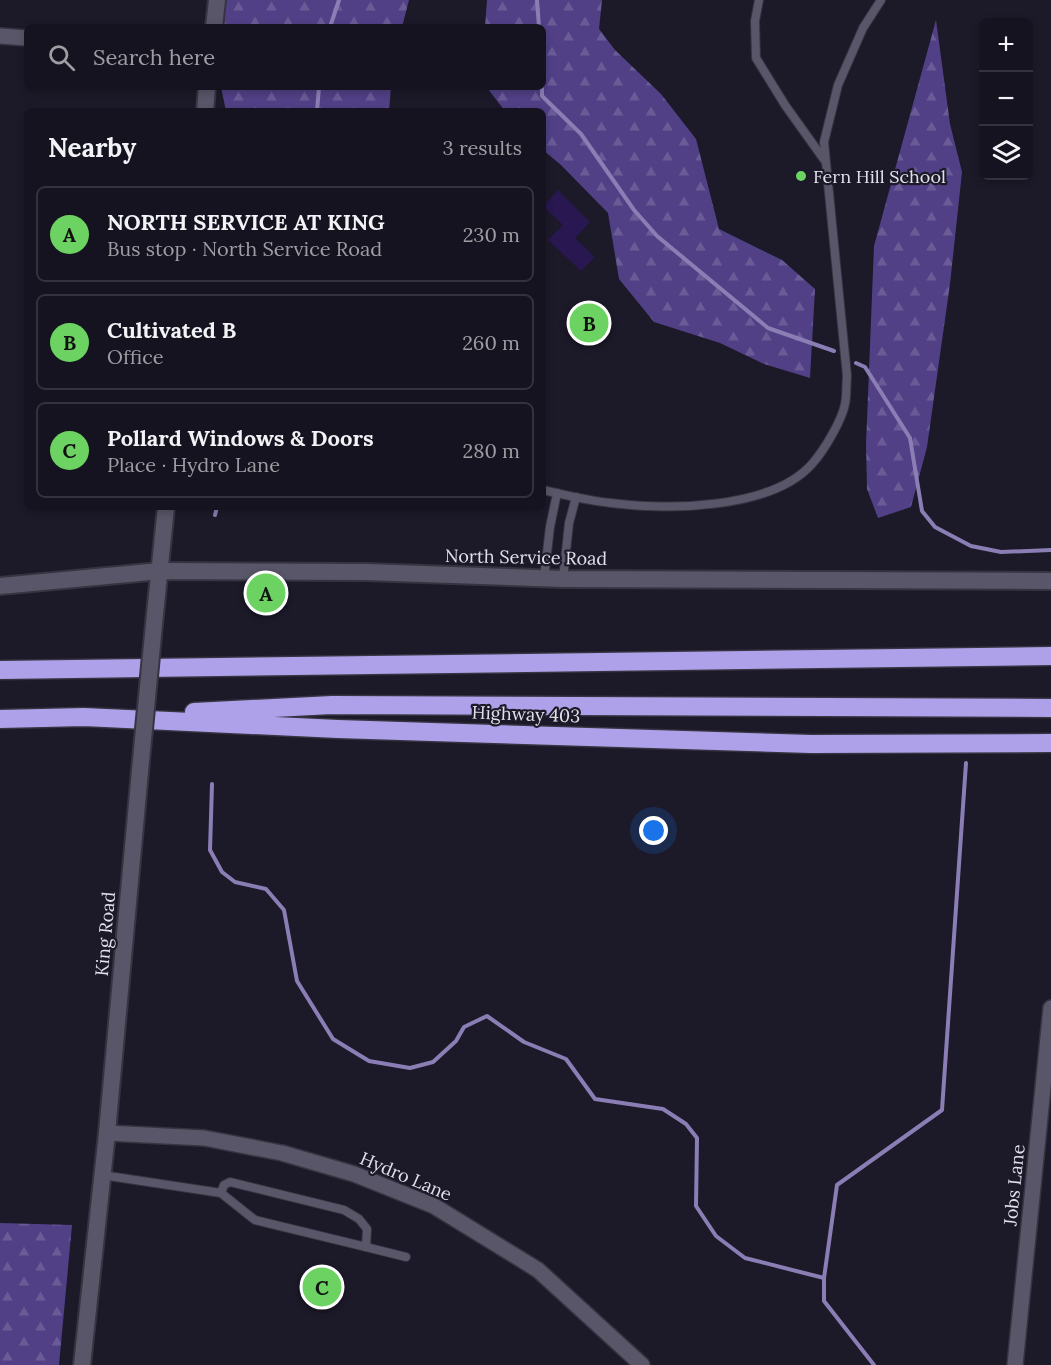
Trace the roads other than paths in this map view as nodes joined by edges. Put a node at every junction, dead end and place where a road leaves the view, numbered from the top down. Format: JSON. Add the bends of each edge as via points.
{"nodes":[{"id":1,"x":217,"y":0,"type":"edge"},
{"id":2,"x":759,"y":0,"type":"edge"},
{"id":3,"x":881,"y":0,"type":"edge"},
{"id":4,"x":214,"y":24,"type":"edge"},
{"id":5,"x":0,"y":36,"type":"edge"},
{"id":6,"x":24,"y":38,"type":"edge"},
{"id":7,"x":207,"y":90,"type":"edge"},
{"id":8,"x":205,"y":108,"type":"edge"},
{"id":9,"x":826,"y":163,"type":"junction"},
{"id":10,"x":546,"y":491,"type":"edge"},
{"id":11,"x":557,"y":493,"type":"junction"},
{"id":12,"x":576,"y":497,"type":"junction"},
{"id":13,"x":166,"y":510,"type":"edge"},
{"id":14,"x":160,"y":571,"type":"junction"},
{"id":15,"x":544,"y":578,"type":"junction"},
{"id":16,"x":563,"y":579,"type":"junction"},
{"id":17,"x":1051,"y":580,"type":"edge"},
{"id":18,"x":0,"y":585,"type":"edge"},
{"id":19,"x":1051,"y":656,"type":"edge"},
{"id":20,"x":0,"y":670,"type":"edge"},
{"id":21,"x":1051,"y":708,"type":"edge"},
{"id":22,"x":84,"y":717,"type":"junction"},
{"id":23,"x":0,"y":719,"type":"edge"},
{"id":24,"x":1051,"y":743,"type":"edge"},
{"id":25,"x":1051,"y":1008,"type":"edge"},
{"id":26,"x":107,"y":1133,"type":"junction"},
{"id":27,"x":102,"y":1175,"type":"junction"},
{"id":28,"x":221,"y":1193,"type":"junction"},
{"id":29,"x":366,"y":1247,"type":"junction"},
{"id":30,"x":406,"y":1257,"type":"dead end"},
{"id":31,"x":82,"y":1365,"type":"edge"},
{"id":32,"x":642,"y":1365,"type":"edge"},
{"id":33,"x":1016,"y":1365,"type":"edge"}],
"edges":[{"from":1,"to":4,"type":"street"},
{"from":2,"to":9,"type":"lane","via":[[756,58]]},
{"from":3,"to":9,"type":"lane","via":[[863,28],[838,86],[824,142]]},
{"from":5,"to":6,"type":"street"},
{"from":7,"to":8,"type":"street"},
{"from":9,"to":12,"type":"lane","via":[[847,376],[845,404],[827,444],[811,465],[792,480],[766,492],[720,503],[651,507]]},
{"from":10,"to":11,"type":"lane"},
{"from":11,"to":12,"type":"lane"},
{"from":11,"to":15,"type":"lane"},
{"from":12,"to":16,"type":"lane"},
{"from":13,"to":14,"type":"street","name":"King Road"},
{"from":14,"to":15,"type":"street","name":"North Service Road"},
{"from":14,"to":18,"type":"street","name":"North Service Road"},
{"from":14,"to":26,"type":"street","name":"King Road","bridge":true},
{"from":15,"to":16,"type":"street","name":"North Service Road"},
{"from":16,"to":17,"type":"street","name":"North Service Road"},
{"from":19,"to":20,"type":"highway"},
{"from":21,"to":22,"type":"highway","via":[[332,705]]},
{"from":22,"to":23,"type":"highway","name":"Highway 403"},
{"from":22,"to":24,"type":"highway","name":"Highway 403","via":[[799,744]]},
{"from":25,"to":33,"type":"street","name":"Jobs Lane"},
{"from":26,"to":27,"type":"street","name":"King Road"},
{"from":26,"to":32,"type":"street","name":"Hydro Lane","via":[[204,1138],[282,1153],[354,1174],[434,1206],[538,1270]]},
{"from":27,"to":28,"type":"lane"},
{"from":27,"to":31,"type":"street","name":"King Road"},
{"from":28,"to":29,"type":"lane","via":[[255,1220]]},
{"from":28,"to":29,"type":"lane","via":[[230,1182],[344,1210],[367,1229]]},
{"from":29,"to":30,"type":"lane"}]}
